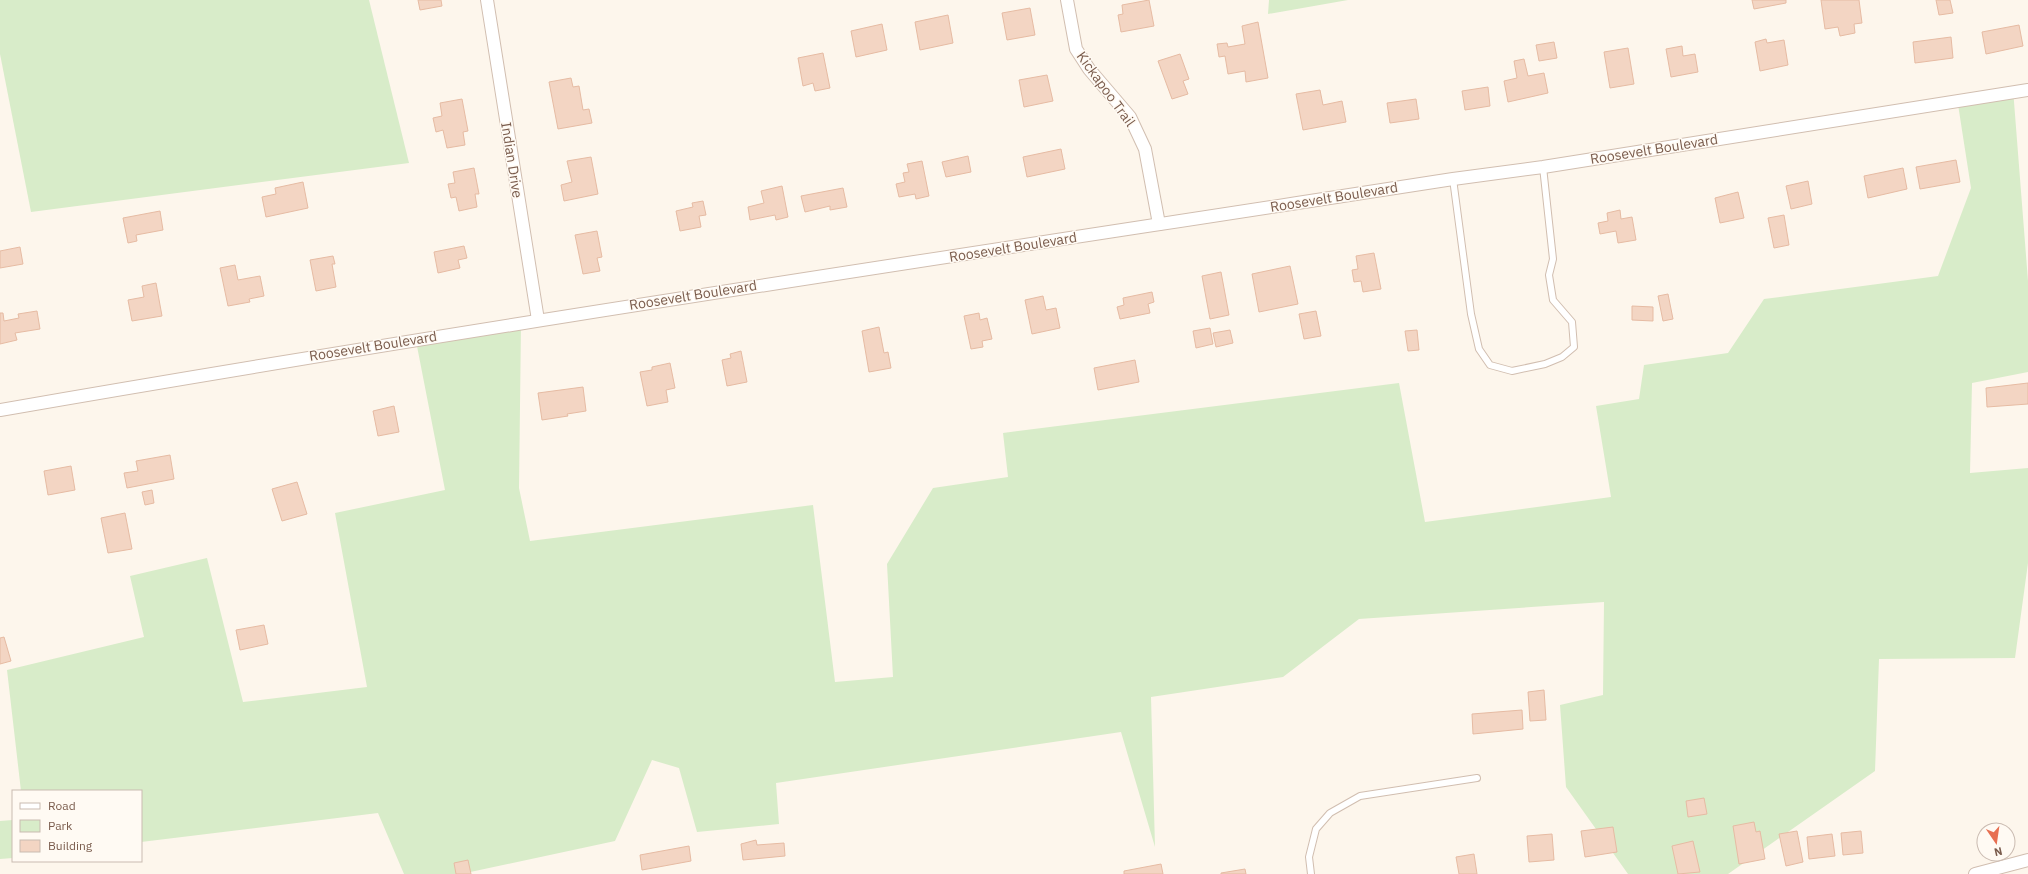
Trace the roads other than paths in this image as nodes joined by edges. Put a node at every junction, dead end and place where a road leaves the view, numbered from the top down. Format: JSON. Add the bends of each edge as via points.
{"nodes":[{"id":1,"x":487,"y":0,"type":"edge"},
{"id":2,"x":1067,"y":0,"type":"edge"},
{"id":3,"x":2028,"y":90,"type":"edge"},
{"id":4,"x":1543,"y":167,"type":"junction"},
{"id":5,"x":1454,"y":179,"type":"junction"},
{"id":6,"x":1159,"y":224,"type":"junction"},
{"id":7,"x":538,"y":320,"type":"junction"},
{"id":8,"x":0,"y":410,"type":"edge"},
{"id":9,"x":1477,"y":778,"type":"dead end"},
{"id":10,"x":2028,"y":860,"type":"edge"},
{"id":11,"x":1310,"y":874,"type":"edge"},
{"id":12,"x":1975,"y":874,"type":"edge"}],
"edges":[{"from":1,"to":7,"type":"street","name":"Indian Drive"},
{"from":2,"to":6,"type":"street","name":"Kickapoo Trail","via":[[1076,49],[1089,69],[1130,117],[1145,149]]},
{"from":3,"to":4,"type":"street","name":"Roosevelt Boulevard"},
{"from":4,"to":5,"type":"street","name":"Roosevelt Boulevard"},
{"from":4,"to":5,"type":"lane","via":[[1553,259],[1549,275],[1553,300],[1572,322],[1574,347],[1562,357],[1545,364],[1512,371],[1490,365],[1479,349],[1471,314]]},
{"from":5,"to":6,"type":"street","name":"Roosevelt Boulevard"},
{"from":6,"to":7,"type":"street","name":"Roosevelt Boulevard"},
{"from":7,"to":8,"type":"street","name":"Roosevelt Boulevard","via":[[292,359]]},
{"from":9,"to":11,"type":"lane","via":[[1360,796],[1330,813],[1316,829],[1309,857]]},
{"from":10,"to":12,"type":"street"}]}
